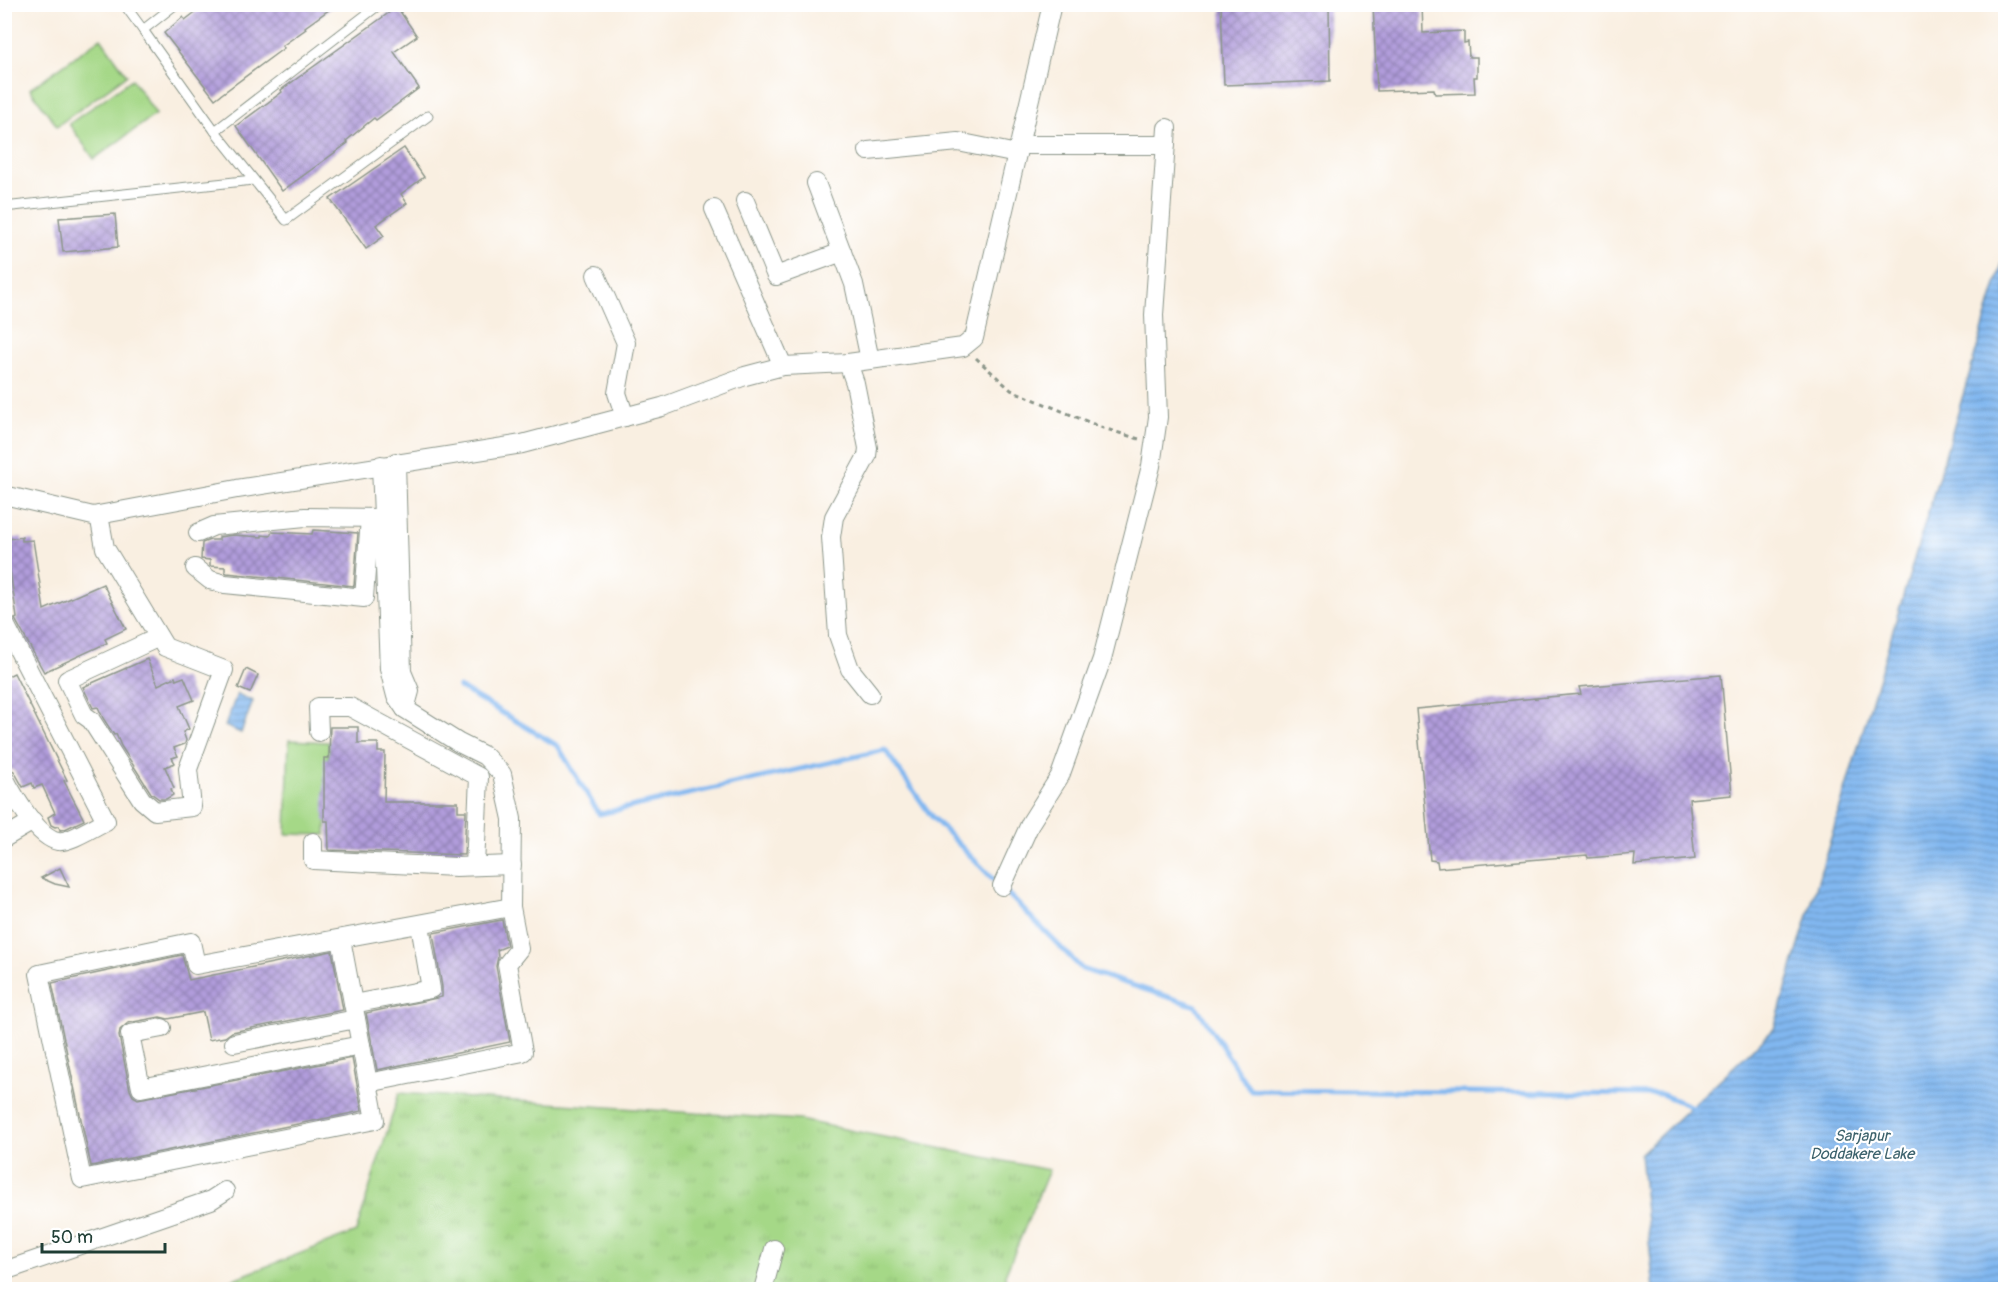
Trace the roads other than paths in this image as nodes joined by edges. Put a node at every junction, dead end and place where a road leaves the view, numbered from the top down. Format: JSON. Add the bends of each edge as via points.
{"nodes":[{"id":1,"x":124,"y":4,"type":"edge"},
{"id":2,"x":176,"y":4,"type":"edge"},
{"id":3,"x":380,"y":4,"type":"edge"},
{"id":4,"x":1052,"y":4,"type":"edge"},
{"id":5,"x":142,"y":30,"type":"junction"},
{"id":6,"x":428,"y":116,"type":"dead end"},
{"id":7,"x":214,"y":131,"type":"junction"},
{"id":8,"x":1018,"y":150,"type":"junction"},
{"id":9,"x":868,"y":151,"type":"dead end"},
{"id":10,"x":253,"y":180,"type":"junction"},
{"id":11,"x":816,"y":183,"type":"dead end"},
{"id":12,"x":745,"y":201,"type":"dead end"},
{"id":13,"x":4,"y":207,"type":"edge"},
{"id":14,"x":714,"y":209,"type":"dead end"},
{"id":15,"x":842,"y":252,"type":"junction"},
{"id":16,"x":596,"y":275,"type":"dead end"},
{"id":17,"x":870,"y":360,"type":"junction"},
{"id":18,"x":848,"y":363,"type":"junction"},
{"id":19,"x":783,"y":366,"type":"junction"},
{"id":20,"x":625,"y":417,"type":"junction"},
{"id":21,"x":389,"y":464,"type":"junction"},
{"id":22,"x":4,"y":495,"type":"edge"},
{"id":23,"x":99,"y":515,"type":"junction"},
{"id":24,"x":376,"y":518,"type":"junction"},
{"id":25,"x":198,"y":533,"type":"dead end"},
{"id":26,"x":195,"y":568,"type":"dead end"},
{"id":27,"x":4,"y":622,"type":"edge"},
{"id":28,"x":159,"y":637,"type":"junction"},
{"id":29,"x":870,"y":694,"type":"dead end"},
{"id":30,"x":405,"y":709,"type":"junction"},
{"id":31,"x":319,"y":732,"type":"dead end"},
{"id":32,"x":4,"y":777,"type":"edge"},
{"id":33,"x":33,"y":821,"type":"junction"},
{"id":34,"x":4,"y":838,"type":"edge"},
{"id":35,"x":313,"y":842,"type":"dead end"},
{"id":36,"x":512,"y":865,"type":"junction"},
{"id":37,"x":475,"y":866,"type":"junction"},
{"id":38,"x":1002,"y":886,"type":"dead end"},
{"id":39,"x":511,"y":907,"type":"junction"},
{"id":40,"x":420,"y":925,"type":"junction"},
{"id":41,"x":340,"y":939,"type":"junction"},
{"id":42,"x":355,"y":1011,"type":"junction"},
{"id":43,"x":162,"y":1028,"type":"dead end"},
{"id":44,"x":234,"y":1043,"type":"dead end"},
{"id":45,"x":361,"y":1045,"type":"junction"},
{"id":46,"x":368,"y":1083,"type":"junction"},
{"id":47,"x":225,"y":1191,"type":"dead end"},
{"id":48,"x":774,"y":1249,"type":"dead end"},
{"id":49,"x":4,"y":1271,"type":"edge"},
{"id":50,"x":763,"y":1290,"type":"edge"}],
"edges":[{"from":1,"to":5,"type":"lane"},
{"from":2,"to":5,"type":"lane"},
{"from":3,"to":7,"type":"lane"},
{"from":4,"to":8,"type":"street"},
{"from":5,"to":7,"type":"lane"},
{"from":6,"to":10,"type":"lane","via":[[286,220]]},
{"from":7,"to":10,"type":"lane"},
{"from":8,"to":9,"type":"street","via":[[958,142]]},
{"from":8,"to":17,"type":"street","via":[[974,338],[963,346]]},
{"from":8,"to":38,"type":"street","via":[[1166,137],[1154,315],[1158,417],[1151,466],[1102,659],[1060,776],[1031,822]]},
{"from":10,"to":13,"type":"lane"},
{"from":11,"to":15,"type":"street"},
{"from":12,"to":15,"type":"street","via":[[776,276]]},
{"from":14,"to":19,"type":"street"},
{"from":15,"to":17,"type":"street","via":[[854,284]]},
{"from":16,"to":20,"type":"street","via":[[626,343],[617,393]]},
{"from":17,"to":18,"type":"street"},
{"from":18,"to":19,"type":"street"},
{"from":18,"to":29,"type":"street","via":[[868,448],[834,517],[831,537],[836,613],[838,635],[850,669]]},
{"from":19,"to":20,"type":"street"},
{"from":20,"to":21,"type":"street","via":[[522,444]]},
{"from":21,"to":23,"type":"street"},
{"from":21,"to":24,"type":"street"},
{"from":21,"to":30,"type":"street","via":[[402,672],[410,691]]},
{"from":22,"to":23,"type":"street"},
{"from":23,"to":28,"type":"street","via":[[105,548]]},
{"from":24,"to":25,"type":"street","via":[[305,517],[214,526]]},
{"from":24,"to":26,"type":"street","via":[[364,598],[225,584],[210,580]]},
{"from":24,"to":30,"type":"street","via":[[388,669],[396,696]]},
{"from":27,"to":33,"type":"street","via":[[106,821],[67,841],[57,841],[40,831]]},
{"from":28,"to":28,"type":"street","via":[[165,647],[224,670],[188,769],[192,807],[155,811],[142,800],[92,720],[84,715],[67,680]]},
{"from":30,"to":36,"type":"street","via":[[485,756],[502,774],[512,819]]},
{"from":31,"to":37,"type":"street","via":[[318,707],[350,707],[480,777]]},
{"from":32,"to":33,"type":"street"},
{"from":33,"to":34,"type":"street"},
{"from":35,"to":37,"type":"street","via":[[313,860]]},
{"from":36,"to":37,"type":"street"},
{"from":36,"to":39,"type":"street"},
{"from":39,"to":40,"type":"street"},
{"from":39,"to":46,"type":"street","via":[[519,949],[507,964],[523,1052]]},
{"from":40,"to":41,"type":"street"},
{"from":40,"to":42,"type":"street","via":[[431,990]]},
{"from":41,"to":42,"type":"street"},
{"from":41,"to":46,"type":"street","via":[[196,965],[191,942],[39,974],[82,1179],[375,1120]]},
{"from":42,"to":44,"type":"street"},
{"from":42,"to":45,"type":"street"},
{"from":43,"to":45,"type":"street","via":[[130,1034],[141,1088]]},
{"from":45,"to":46,"type":"street"},
{"from":47,"to":49,"type":"street","via":[[211,1200]]},
{"from":48,"to":50,"type":"street"}]}
